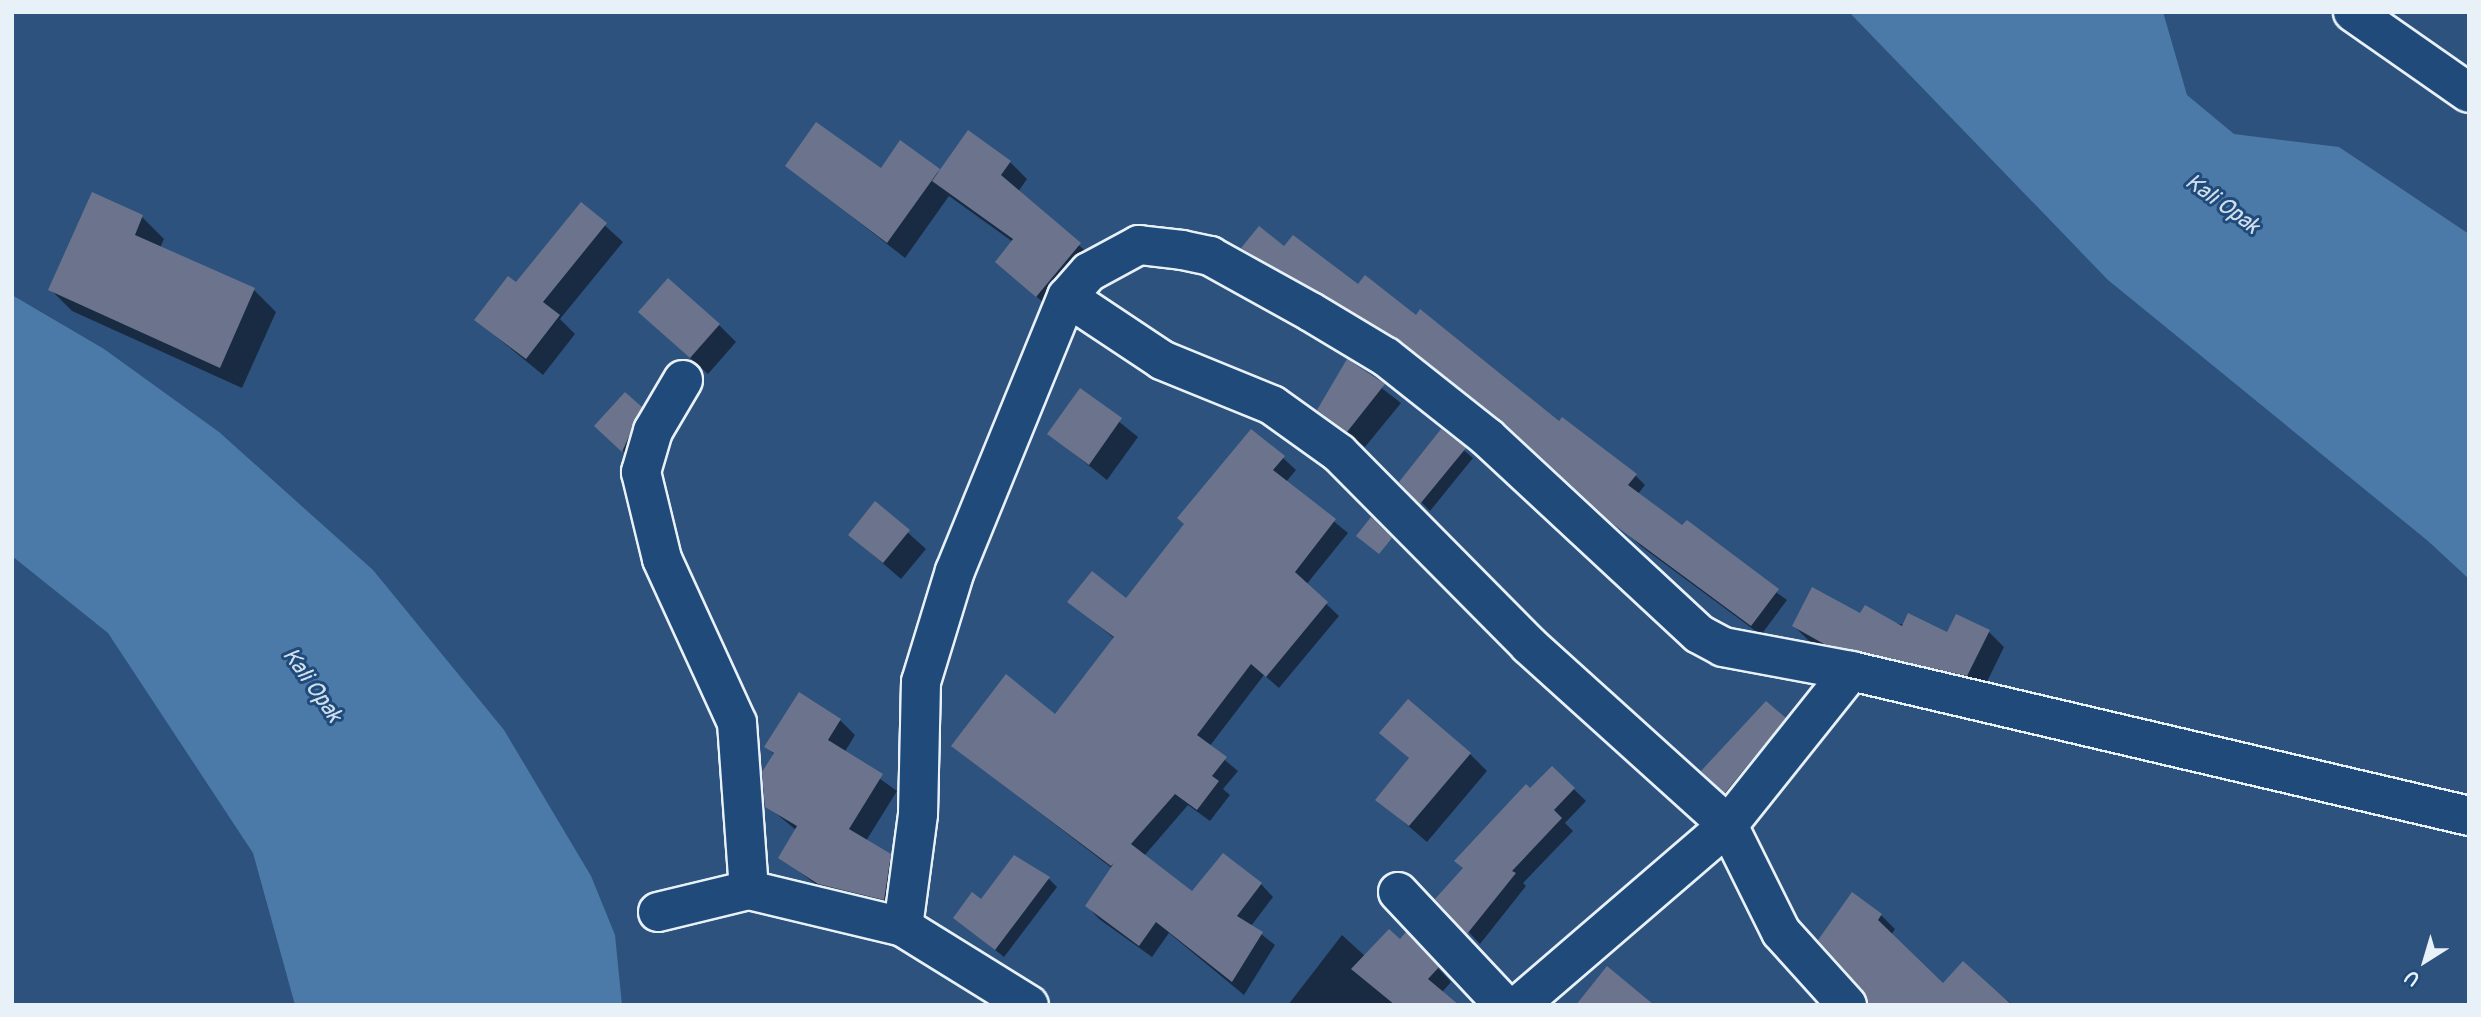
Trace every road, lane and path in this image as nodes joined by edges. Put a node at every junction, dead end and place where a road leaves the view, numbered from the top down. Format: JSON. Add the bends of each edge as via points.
{"nodes":[{"id":1,"x":2353,"y":12,"type":"edge"},
{"id":2,"x":2469,"y":93,"type":"edge"},
{"id":3,"x":1067,"y":297,"type":"junction"},
{"id":4,"x":684,"y":380,"type":"dead end"},
{"id":5,"x":1852,"y":671,"type":"junction"},
{"id":6,"x":2469,"y":816,"type":"edge"},
{"id":7,"x":1728,"y":825,"type":"junction"},
{"id":8,"x":749,"y":890,"type":"junction"},
{"id":9,"x":1398,"y":892,"type":"dead end"},
{"id":10,"x":658,"y":912,"type":"dead end"},
{"id":11,"x":903,"y":927,"type":"junction"},
{"id":12,"x":1029,"y":1005,"type":"edge"},
{"id":13,"x":1504,"y":1005,"type":"edge"},
{"id":14,"x":1519,"y":1005,"type":"edge"},
{"id":15,"x":1847,"y":1005,"type":"edge"}],
"edges":[{"from":1,"to":2,"type":"street"},
{"from":3,"to":5,"type":"street","via":[[1089,272],[1139,245],[1210,256],[1386,357],[1488,437],[1699,634],[1752,656]]},
{"from":3,"to":7,"type":"street","via":[[1162,360],[1272,405],[1339,453],[1530,645]]},
{"from":3,"to":11,"type":"street","via":[[955,571],[921,682],[918,814]]},
{"from":4,"to":8,"type":"street","via":[[653,431],[642,472],[662,559],[737,723]]},
{"from":5,"to":6,"type":"street"},
{"from":5,"to":7,"type":"street"},
{"from":7,"to":14,"type":"street"},
{"from":7,"to":15,"type":"street","via":[[1781,932]]},
{"from":8,"to":10,"type":"street"},
{"from":8,"to":11,"type":"street"},
{"from":9,"to":13,"type":"street"},
{"from":11,"to":12,"type":"street"}]}
